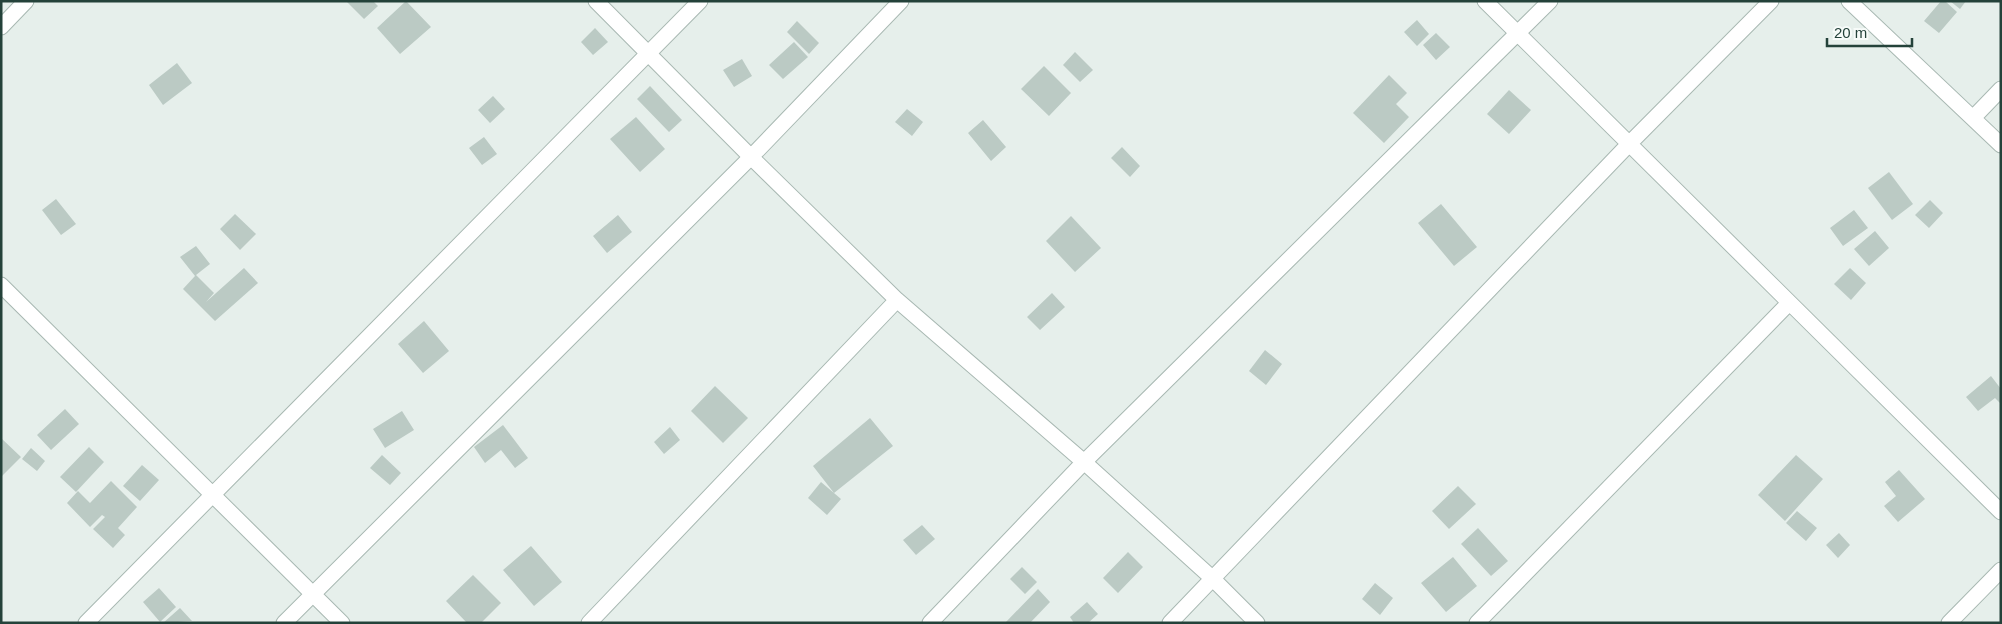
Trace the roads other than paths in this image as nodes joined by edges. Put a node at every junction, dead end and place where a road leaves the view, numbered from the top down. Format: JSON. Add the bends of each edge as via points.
{"nodes":[{"id":1,"x":26,"y":1,"type":"edge"},
{"id":2,"x":596,"y":1,"type":"edge"},
{"id":3,"x":700,"y":1,"type":"edge"},
{"id":4,"x":901,"y":1,"type":"edge"},
{"id":5,"x":1485,"y":1,"type":"edge"},
{"id":6,"x":1550,"y":1,"type":"edge"},
{"id":7,"x":1771,"y":1,"type":"edge"},
{"id":8,"x":1849,"y":1,"type":"edge"},
{"id":9,"x":1,"y":27,"type":"edge"},
{"id":10,"x":1518,"y":33,"type":"junction"},
{"id":11,"x":648,"y":53,"type":"junction"},
{"id":12,"x":2001,"y":89,"type":"edge"},
{"id":13,"x":1973,"y":118,"type":"junction"},
{"id":14,"x":1630,"y":143,"type":"junction"},
{"id":15,"x":2001,"y":145,"type":"edge"},
{"id":16,"x":751,"y":157,"type":"junction"},
{"id":17,"x":1,"y":285,"type":"edge"},
{"id":18,"x":898,"y":300,"type":"junction"},
{"id":19,"x":1789,"y":303,"type":"junction"},
{"id":20,"x":1084,"y":462,"type":"junction"},
{"id":21,"x":212,"y":495,"type":"junction"},
{"id":22,"x":2001,"y":512,"type":"edge"},
{"id":23,"x":2001,"y":570,"type":"edge"},
{"id":24,"x":1212,"y":578,"type":"junction"},
{"id":25,"x":312,"y":594,"type":"junction"},
{"id":26,"x":86,"y":623,"type":"edge"},
{"id":27,"x":284,"y":623,"type":"edge"},
{"id":28,"x":342,"y":623,"type":"edge"},
{"id":29,"x":589,"y":623,"type":"edge"},
{"id":30,"x":930,"y":623,"type":"edge"},
{"id":31,"x":1170,"y":623,"type":"edge"},
{"id":32,"x":1257,"y":623,"type":"edge"},
{"id":33,"x":1477,"y":623,"type":"edge"},
{"id":34,"x":1949,"y":623,"type":"edge"}],
"edges":[{"from":1,"to":9,"type":"street"},
{"from":2,"to":11,"type":"street"},
{"from":3,"to":11,"type":"street"},
{"from":4,"to":16,"type":"street"},
{"from":5,"to":10,"type":"street"},
{"from":6,"to":10,"type":"street"},
{"from":7,"to":14,"type":"street"},
{"from":8,"to":13,"type":"street"},
{"from":10,"to":14,"type":"street"},
{"from":10,"to":20,"type":"street"},
{"from":11,"to":16,"type":"street"},
{"from":11,"to":21,"type":"street"},
{"from":12,"to":13,"type":"street"},
{"from":13,"to":15,"type":"street"},
{"from":14,"to":19,"type":"street"},
{"from":14,"to":24,"type":"street"},
{"from":16,"to":18,"type":"street"},
{"from":16,"to":25,"type":"street"},
{"from":17,"to":21,"type":"street"},
{"from":18,"to":20,"type":"street"},
{"from":18,"to":29,"type":"street"},
{"from":19,"to":22,"type":"street"},
{"from":19,"to":33,"type":"street"},
{"from":20,"to":24,"type":"street"},
{"from":20,"to":30,"type":"street"},
{"from":21,"to":25,"type":"street"},
{"from":21,"to":26,"type":"street"},
{"from":23,"to":34,"type":"street"},
{"from":24,"to":31,"type":"street"},
{"from":24,"to":32,"type":"street"},
{"from":25,"to":27,"type":"street"},
{"from":25,"to":28,"type":"street"}]}
